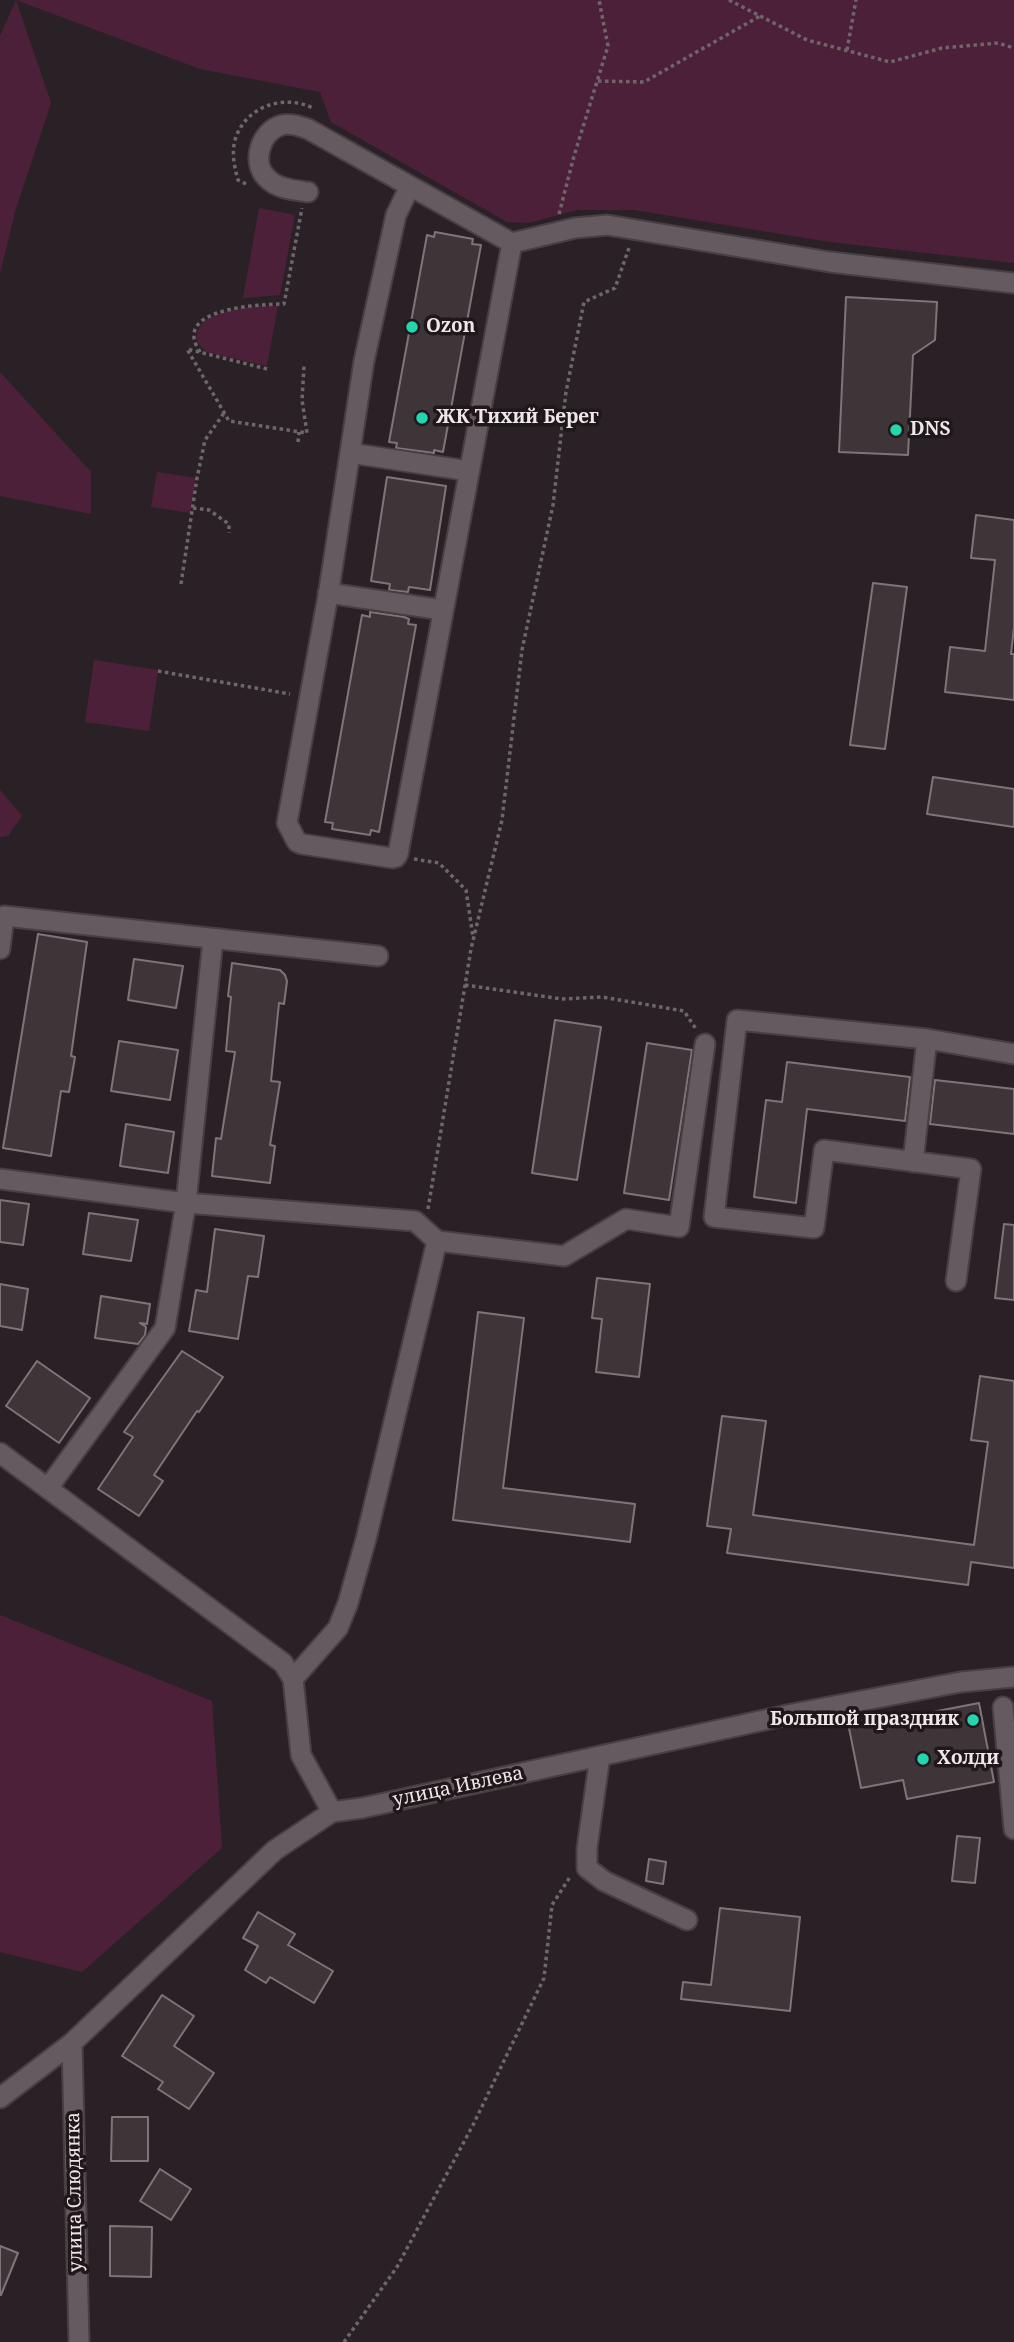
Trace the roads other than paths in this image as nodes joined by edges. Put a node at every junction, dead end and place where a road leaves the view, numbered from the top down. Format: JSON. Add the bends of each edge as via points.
{"nodes":[{"id":1,"x":410,"y":186,"type":"junction"},
{"id":2,"x":305,"y":196,"type":"road end"},
{"id":3,"x":512,"y":243,"type":"junction"},
{"id":4,"x":1014,"y":283,"type":"edge"},
{"id":5,"x":350,"y":453,"type":"junction"},
{"id":6,"x":469,"y":471,"type":"junction"},
{"id":7,"x":328,"y":593,"type":"junction"},
{"id":8,"x":443,"y":610,"type":"junction"},
{"id":9,"x":213,"y":939,"type":"junction"},
{"id":10,"x":0,"y":949,"type":"edge"},
{"id":11,"x":378,"y":956,"type":"dead end"},
{"id":12,"x":927,"y":1039,"type":"junction"},
{"id":13,"x":705,"y":1044,"type":"road end"},
{"id":14,"x":1014,"y":1054,"type":"edge"},
{"id":15,"x":913,"y":1162,"type":"junction"},
{"id":16,"x":0,"y":1179,"type":"edge"},
{"id":17,"x":186,"y":1203,"type":"junction"},
{"id":18,"x":431,"y":1236,"type":"junction"},
{"id":19,"x":956,"y":1281,"type":"dead end"},
{"id":20,"x":0,"y":1453,"type":"edge"},
{"id":21,"x":48,"y":1488,"type":"junction"},
{"id":22,"x":1014,"y":1677,"type":"edge"},
{"id":23,"x":293,"y":1679,"type":"junction"},
{"id":24,"x":1003,"y":1707,"type":"dead end"},
{"id":25,"x":600,"y":1756,"type":"junction"},
{"id":26,"x":332,"y":1812,"type":"junction"},
{"id":27,"x":1014,"y":1829,"type":"edge"},
{"id":28,"x":687,"y":1920,"type":"dead end"},
{"id":29,"x":72,"y":2043,"type":"junction"},
{"id":30,"x":0,"y":2098,"type":"edge"},
{"id":31,"x":79,"y":2342,"type":"edge"}],
"edges":[{"from":1,"to":2,"type":"street","via":[[309,129],[283,125],[263,140],[258,154],[260,169],[268,180]]},
{"from":1,"to":3,"type":"street"},
{"from":1,"to":5,"type":"street","via":[[396,215],[363,361]]},
{"from":3,"to":4,"type":"street","via":[[593,225],[830,262]]},
{"from":3,"to":6,"type":"street"},
{"from":5,"to":6,"type":"street"},
{"from":5,"to":7,"type":"street"},
{"from":6,"to":8,"type":"street"},
{"from":7,"to":8,"type":"street"},
{"from":7,"to":8,"type":"street","via":[[287,823],[302,844],[396,857]]},
{"from":9,"to":10,"type":"street","via":[[4,916]]},
{"from":9,"to":11,"type":"street"},
{"from":9,"to":17,"type":"street"},
{"from":12,"to":14,"type":"street"},
{"from":12,"to":15,"type":"street"},
{"from":12,"to":15,"type":"street","via":[[737,1020],[714,1216],[814,1228],[824,1150]]},
{"from":13,"to":18,"type":"street","via":[[679,1227],[626,1219],[565,1256]]},
{"from":15,"to":19,"type":"street","via":[[971,1169]]},
{"from":16,"to":17,"type":"street"},
{"from":17,"to":18,"type":"street","via":[[415,1221]]},
{"from":17,"to":21,"type":"street","via":[[165,1328]]},
{"from":18,"to":23,"type":"street","via":[[348,1603],[338,1629]]},
{"from":20,"to":21,"type":"street"},
{"from":21,"to":23,"type":"street","via":[[283,1663]]},
{"from":22,"to":25,"type":"street","name":"улица Ивлева","via":[[961,1682],[792,1714]]},
{"from":23,"to":26,"type":"street","via":[[301,1755]]},
{"from":24,"to":27,"type":"street"},
{"from":25,"to":26,"type":"street","name":"улица Ивлева"},
{"from":25,"to":28,"type":"street","via":[[587,1868],[604,1881]]},
{"from":26,"to":29,"type":"street","name":"улица Ивлева","via":[[275,1850]]},
{"from":29,"to":30,"type":"street","name":"улица Ивлева"},
{"from":29,"to":31,"type":"street","name":"улица Слюдянка"}]}
